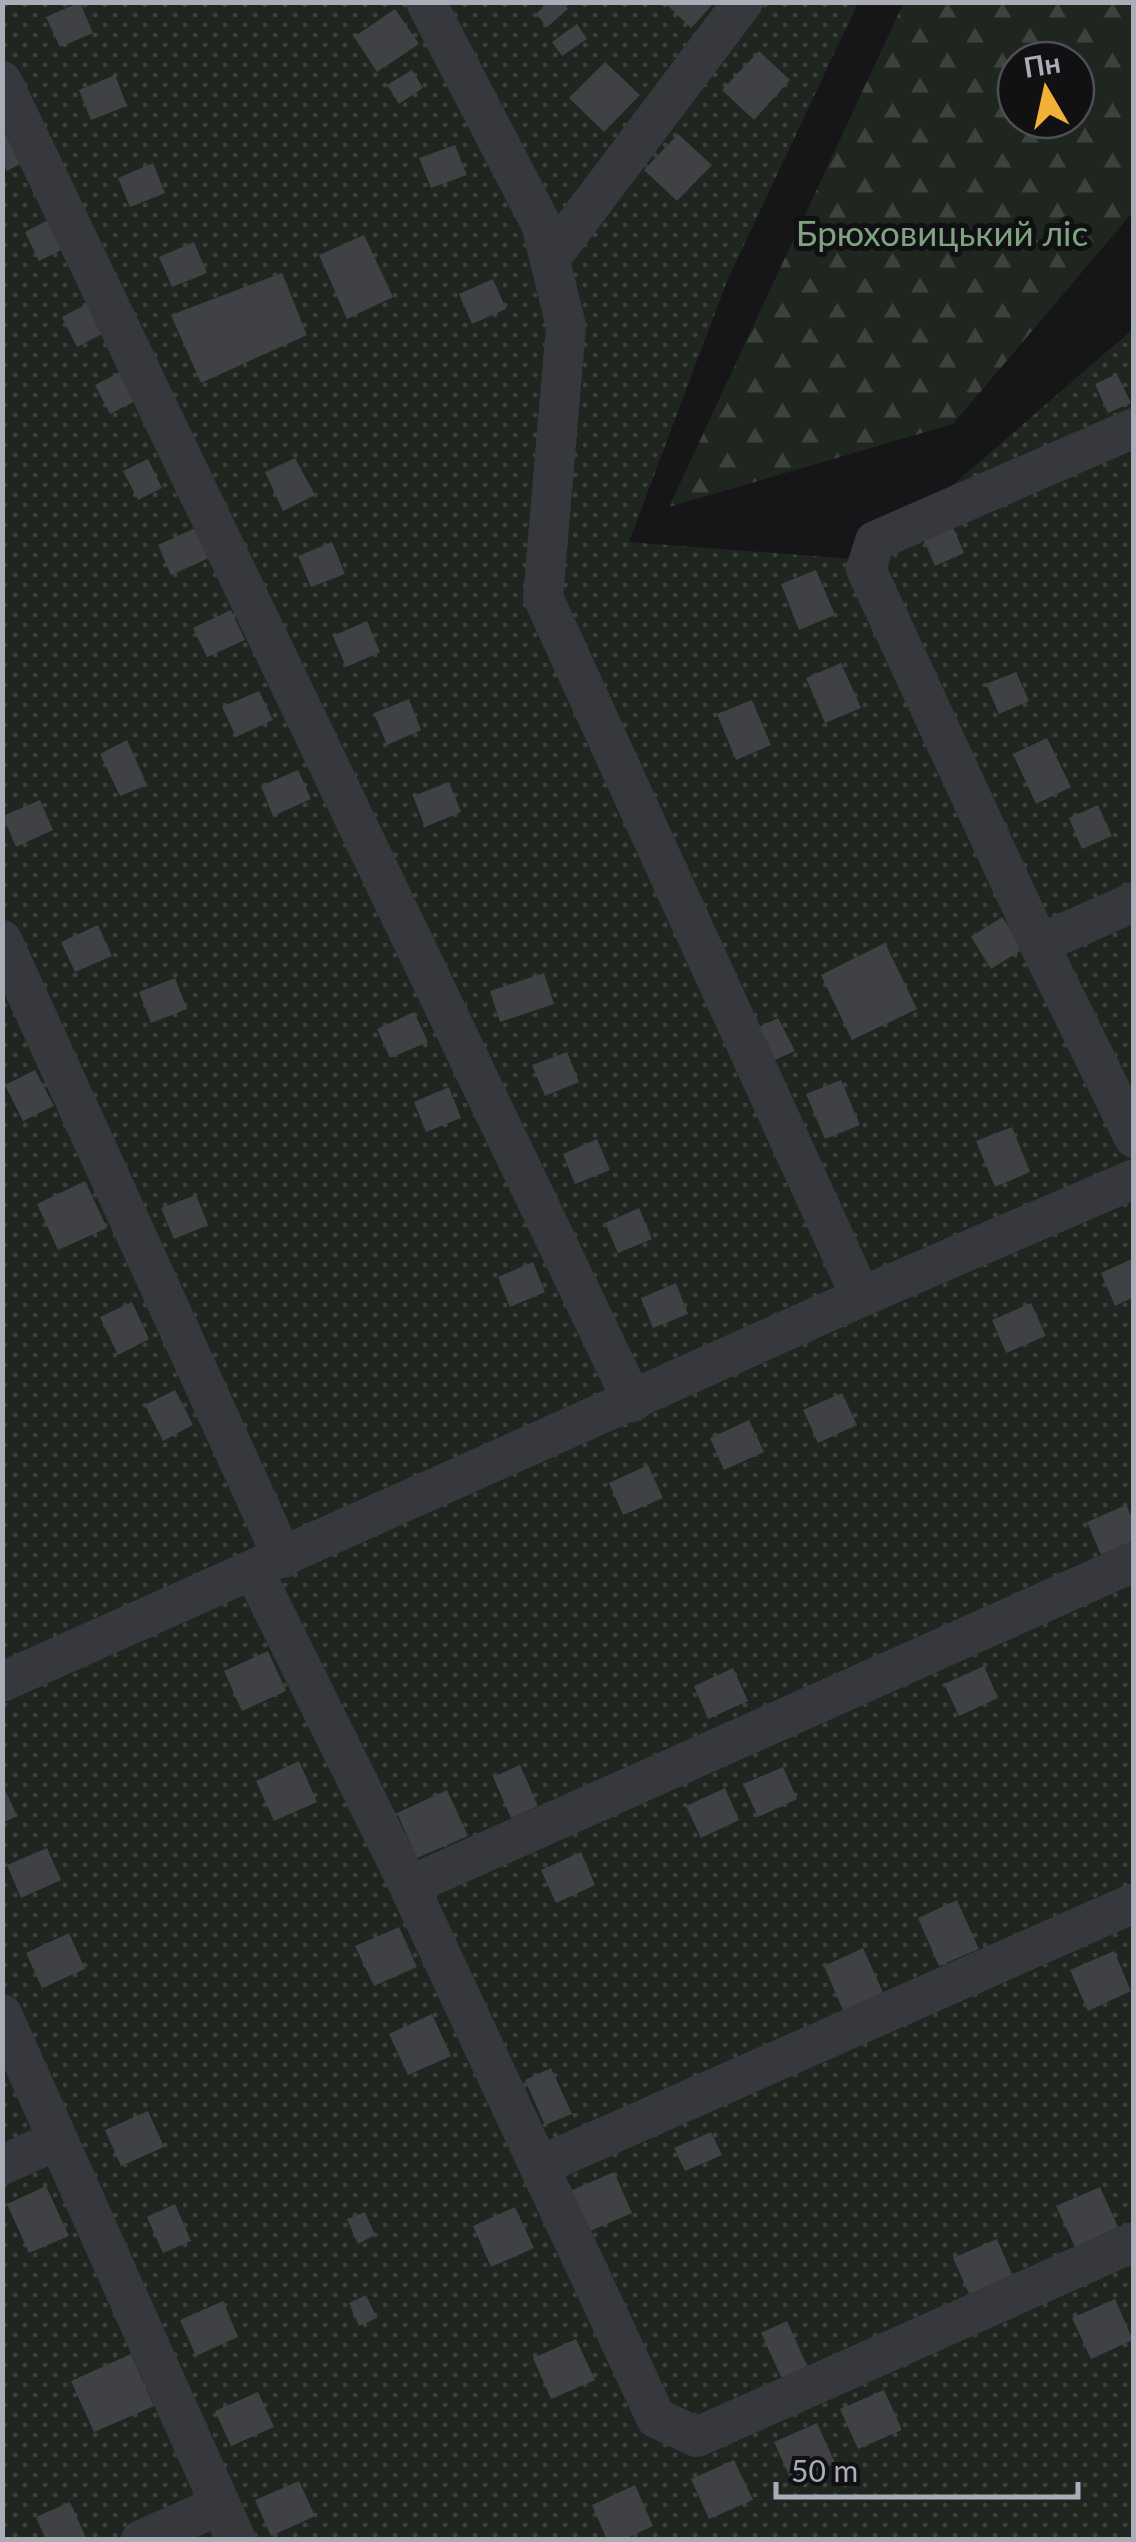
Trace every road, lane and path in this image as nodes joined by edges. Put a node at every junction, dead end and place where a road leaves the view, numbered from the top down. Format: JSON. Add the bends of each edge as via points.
{"nodes":[{"id":1,"x":426,"y":2,"type":"edge"},
{"id":2,"x":743,"y":2,"type":"edge"},
{"id":3,"x":2,"y":80,"type":"edge"},
{"id":4,"x":550,"y":259,"type":"junction"},
{"id":5,"x":1134,"y":428,"type":"edge"},
{"id":6,"x":1134,"y":902,"type":"edge"},
{"id":7,"x":2,"y":940,"type":"edge"},
{"id":8,"x":1039,"y":944,"type":"junction"},
{"id":9,"x":1134,"y":1138,"type":"edge"},
{"id":10,"x":1134,"y":1179,"type":"edge"},
{"id":11,"x":862,"y":1298,"type":"junction"},
{"id":12,"x":633,"y":1402,"type":"junction"},
{"id":13,"x":1134,"y":1562,"type":"edge"},
{"id":14,"x":268,"y":1564,"type":"junction"},
{"id":15,"x":2,"y":1682,"type":"edge"},
{"id":16,"x":409,"y":1886,"type":"junction"},
{"id":17,"x":1134,"y":1904,"type":"edge"},
{"id":18,"x":2,"y":2014,"type":"edge"},
{"id":19,"x":58,"y":2140,"type":"junction"},
{"id":20,"x":2,"y":2165,"type":"edge"},
{"id":21,"x":539,"y":2166,"type":"junction"},
{"id":22,"x":1134,"y":2242,"type":"edge"},
{"id":23,"x":228,"y":2522,"type":"edge"},
{"id":24,"x":141,"y":2540,"type":"edge"}],
"edges":[{"from":1,"to":4,"type":"street","via":[[541,224]]},
{"from":2,"to":4,"type":"street"},
{"from":3,"to":12,"type":"street"},
{"from":4,"to":11,"type":"street","via":[[566,326],[543,598]]},
{"from":5,"to":8,"type":"street","via":[[875,541],[866,569]]},
{"from":6,"to":8,"type":"street"},
{"from":7,"to":14,"type":"street"},
{"from":8,"to":9,"type":"street"},
{"from":10,"to":11,"type":"street"},
{"from":11,"to":12,"type":"street"},
{"from":12,"to":14,"type":"street"},
{"from":13,"to":16,"type":"street"},
{"from":14,"to":15,"type":"street"},
{"from":14,"to":16,"type":"street"},
{"from":16,"to":21,"type":"street"},
{"from":17,"to":21,"type":"street"},
{"from":18,"to":19,"type":"street"},
{"from":19,"to":20,"type":"street"},
{"from":19,"to":23,"type":"street"},
{"from":21,"to":22,"type":"street","via":[[656,2418],[697,2437]]},
{"from":23,"to":24,"type":"street"}]}
